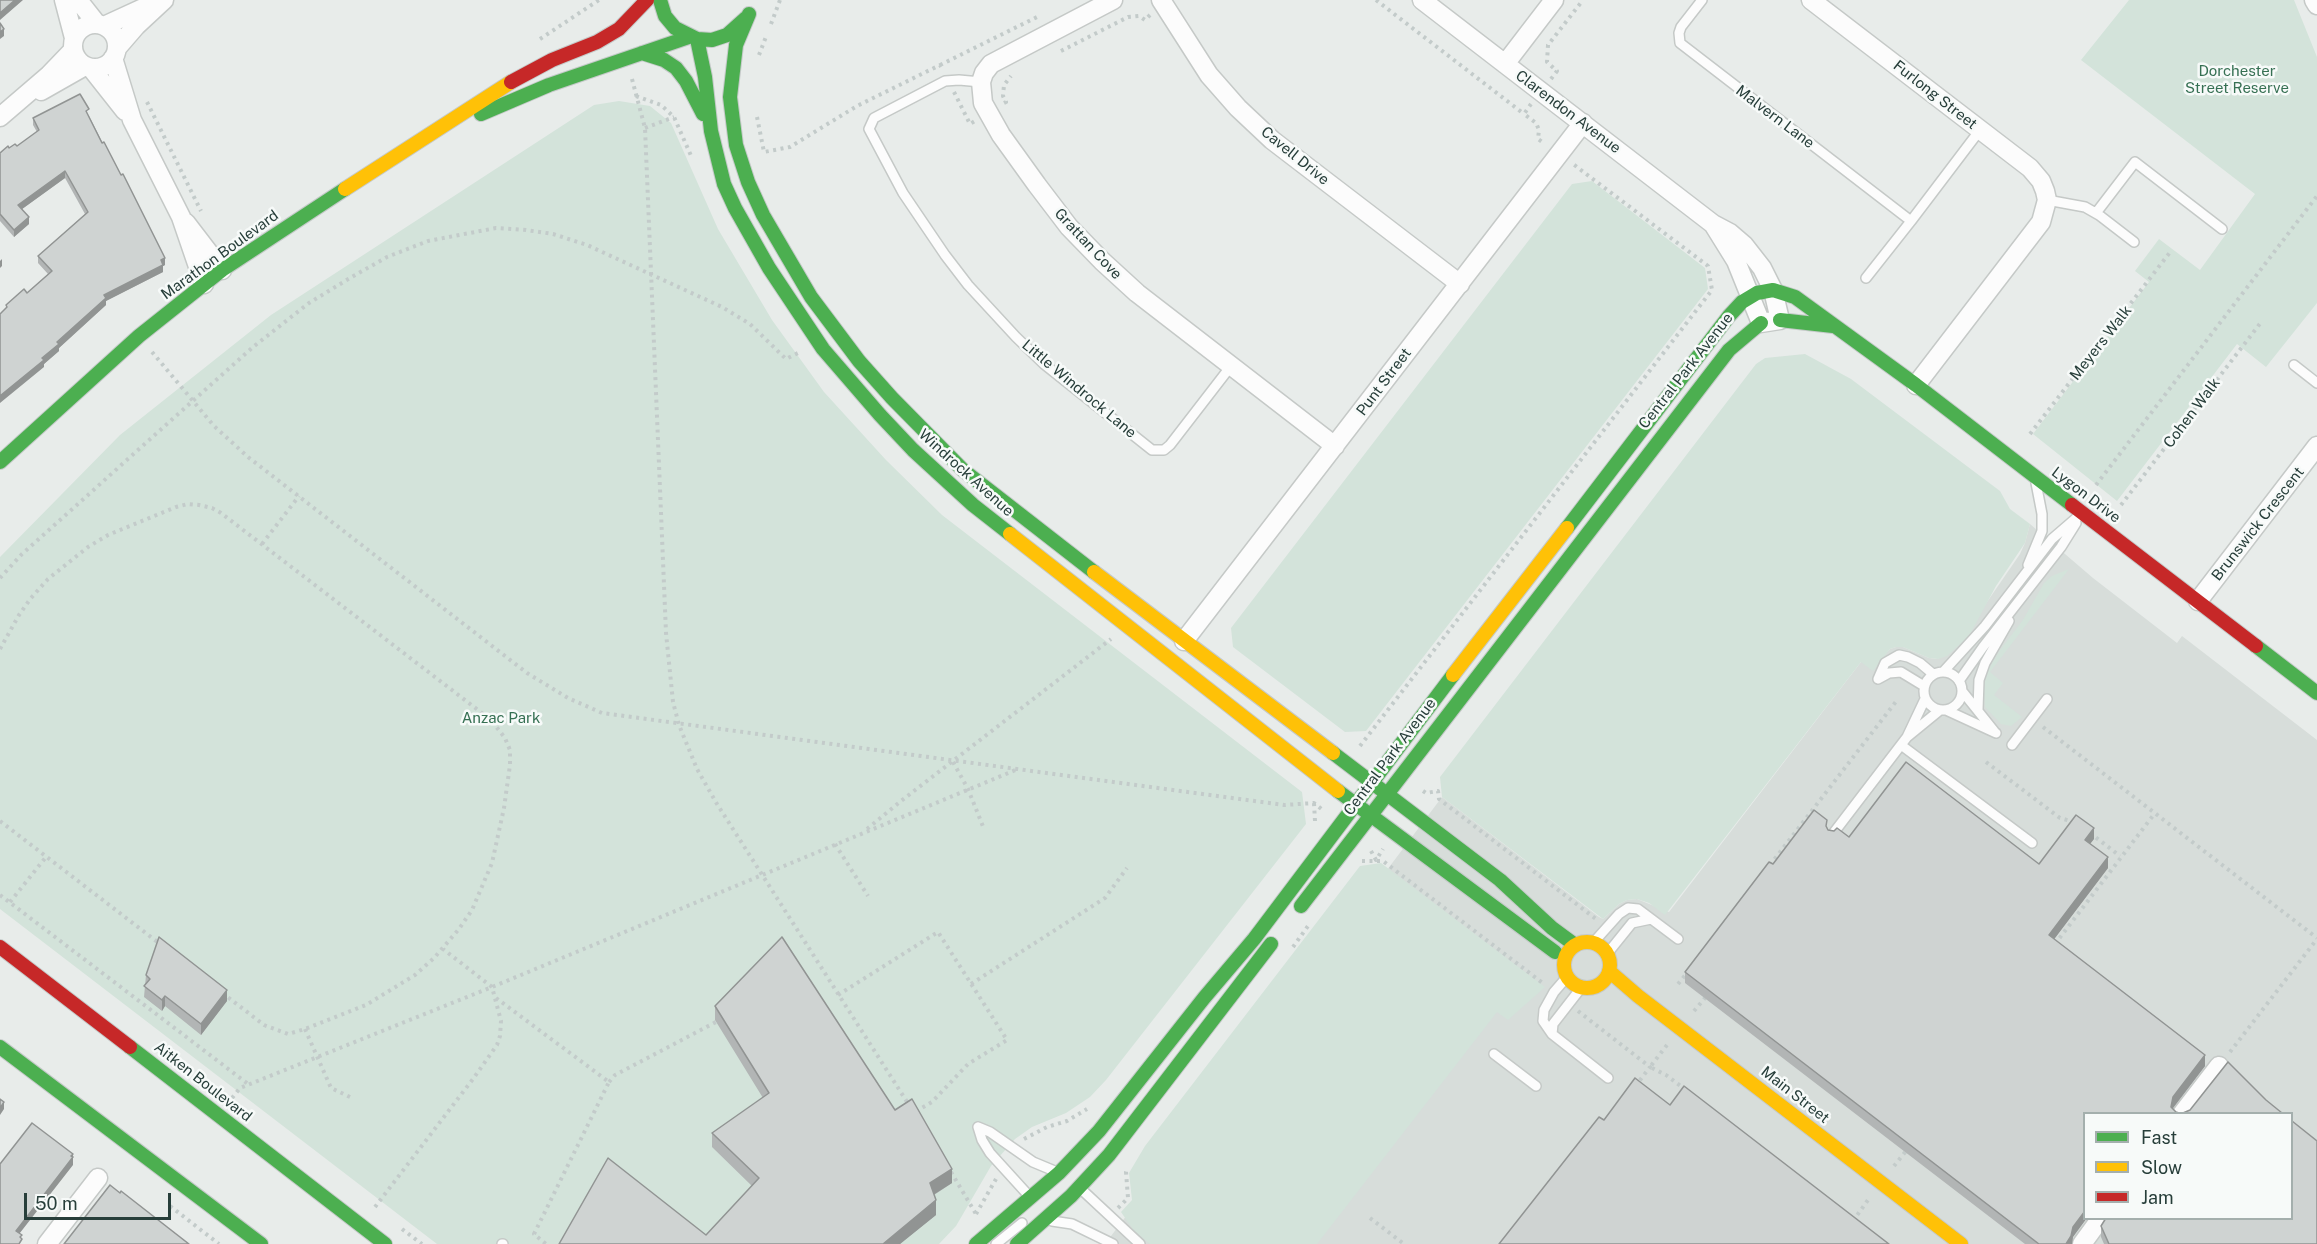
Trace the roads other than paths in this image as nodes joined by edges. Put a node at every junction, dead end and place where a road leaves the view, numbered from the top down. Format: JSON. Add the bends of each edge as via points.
{"nodes":[{"id":1,"x":64,"y":0,"type":"edge"},
{"id":2,"x":78,"y":0,"type":"edge"},
{"id":3,"x":163,"y":0,"type":"edge"},
{"id":4,"x":647,"y":0,"type":"edge"},
{"id":5,"x":660,"y":0,"type":"edge"},
{"id":6,"x":753,"y":0,"type":"edge"},
{"id":7,"x":1113,"y":0,"type":"edge"},
{"id":8,"x":1161,"y":0,"type":"edge"},
{"id":9,"x":1422,"y":0,"type":"edge"},
{"id":10,"x":1554,"y":0,"type":"edge"},
{"id":11,"x":1702,"y":0,"type":"edge"},
{"id":12,"x":1811,"y":0,"type":"edge"},
{"id":13,"x":2314,"y":0,"type":"edge"},
{"id":14,"x":2317,"y":5,"type":"edge"},
{"id":15,"x":748,"y":14,"type":"junction"},
{"id":16,"x":100,"y":25,"type":"junction"},
{"id":17,"x":693,"y":38,"type":"junction"},
{"id":18,"x":73,"y":44,"type":"junction"},
{"id":19,"x":642,"y":52,"type":"junction"},
{"id":20,"x":115,"y":53,"type":"junction"},
{"id":21,"x":1505,"y":64,"type":"junction"},
{"id":22,"x":88,"y":67,"type":"junction"},
{"id":23,"x":981,"y":82,"type":"junction"},
{"id":24,"x":16,"y":105,"type":"junction"},
{"id":25,"x":0,"y":117,"type":"edge"},
{"id":26,"x":132,"y":120,"type":"junction"},
{"id":27,"x":1583,"y":123,"type":"junction"},
{"id":28,"x":1980,"y":130,"type":"junction"},
{"id":29,"x":711,"y":131,"type":"junction"},
{"id":30,"x":428,"y":137,"type":"junction"},
{"id":31,"x":2047,"y":200,"type":"junction"},
{"id":32,"x":2096,"y":213,"type":"junction"},
{"id":33,"x":181,"y":217,"type":"junction"},
{"id":34,"x":1911,"y":221,"type":"junction"},
{"id":35,"x":1713,"y":224,"type":"junction"},
{"id":36,"x":2222,"y":229,"type":"dead end"},
{"id":37,"x":2134,"y":242,"type":"dead end"},
{"id":38,"x":222,"y":270,"type":"junction"},
{"id":39,"x":1866,"y":278,"type":"dead end"},
{"id":40,"x":204,"y":284,"type":"junction"},
{"id":41,"x":1460,"y":284,"type":"junction"},
{"id":42,"x":1773,"y":291,"type":"junction"},
{"id":43,"x":1751,"y":297,"type":"junction"},
{"id":44,"x":1780,"y":320,"type":"junction"},
{"id":45,"x":1761,"y":323,"type":"junction"},
{"id":46,"x":1833,"y":326,"type":"junction"},
{"id":47,"x":2294,"y":365,"type":"dead end"},
{"id":48,"x":1230,"y":366,"type":"junction"},
{"id":49,"x":2317,"y":383,"type":"edge"},
{"id":50,"x":1916,"y":385,"type":"junction"},
{"id":51,"x":47,"y":418,"type":"junction"},
{"id":52,"x":1335,"y":446,"type":"junction"},
{"id":53,"x":2317,"y":446,"type":"edge"},
{"id":54,"x":0,"y":462,"type":"edge"},
{"id":55,"x":0,"y":476,"type":"edge"},
{"id":56,"x":2035,"y":477,"type":"junction"},
{"id":57,"x":2082,"y":513,"type":"junction"},
{"id":58,"x":2022,"y":579,"type":"junction"},
{"id":59,"x":2025,"y":593,"type":"junction"},
{"id":60,"x":2198,"y":601,"type":"junction"},
{"id":61,"x":1184,"y":641,"type":"junction"},
{"id":62,"x":1171,"y":658,"type":"junction"},
{"id":63,"x":1938,"y":673,"type":"junction"},
{"id":64,"x":1924,"y":686,"type":"junction"},
{"id":65,"x":1960,"y":686,"type":"junction"},
{"id":66,"x":2317,"y":693,"type":"edge"},
{"id":67,"x":1925,"y":699,"type":"junction"},
{"id":68,"x":2047,"y":699,"type":"dead end"},
{"id":69,"x":1943,"y":710,"type":"junction"},
{"id":70,"x":1978,"y":710,"type":"junction"},
{"id":71,"x":1904,"y":741,"type":"junction"},
{"id":72,"x":2012,"y":745,"type":"dead end"},
{"id":73,"x":1370,"y":782,"type":"junction"},
{"id":74,"x":1386,"y":794,"type":"junction"},
{"id":75,"x":1355,"y":803,"type":"junction"},
{"id":76,"x":1372,"y":814,"type":"junction"},
{"id":77,"x":1832,"y":835,"type":"edge"},
{"id":78,"x":2032,"y":843,"type":"dead end"},
{"id":79,"x":1651,"y":918,"type":"junction"},
{"id":80,"x":1290,"y":919,"type":"dead end"},
{"id":81,"x":1276,"y":938,"type":"dead end"},
{"id":82,"x":1678,"y":939,"type":"dead end"},
{"id":83,"x":1593,"y":943,"type":"junction"},
{"id":84,"x":1575,"y":945,"type":"junction"},
{"id":85,"x":0,"y":947,"type":"edge"},
{"id":86,"x":1607,"y":954,"type":"junction"},
{"id":87,"x":1565,"y":960,"type":"junction"},
{"id":88,"x":1610,"y":971,"type":"junction"},
{"id":89,"x":1567,"y":977,"type":"junction"},
{"id":90,"x":1581,"y":988,"type":"junction"},
{"id":91,"x":1552,"y":1034,"type":"junction"},
{"id":92,"x":0,"y":1047,"type":"edge"},
{"id":93,"x":1494,"y":1054,"type":"dead end"},
{"id":94,"x":2219,"y":1066,"type":"road end"},
{"id":95,"x":1608,"y":1078,"type":"dead end"},
{"id":96,"x":1536,"y":1086,"type":"dead end"},
{"id":97,"x":2183,"y":1112,"type":"edge"},
{"id":98,"x":1059,"y":1173,"type":"junction"},
{"id":99,"x":98,"y":1178,"type":"dead end"},
{"id":100,"x":1073,"y":1187,"type":"junction"},
{"id":101,"x":1031,"y":1198,"type":"junction"},
{"id":102,"x":1027,"y":1219,"type":"dead end"},
{"id":103,"x":2100,"y":1220,"type":"edge"},
{"id":104,"x":1043,"y":1222,"type":"junction"},
{"id":105,"x":48,"y":1244,"type":"edge"},
{"id":106,"x":261,"y":1244,"type":"edge"},
{"id":107,"x":385,"y":1244,"type":"edge"},
{"id":108,"x":975,"y":1244,"type":"edge"},
{"id":109,"x":996,"y":1244,"type":"edge"},
{"id":110,"x":1017,"y":1244,"type":"edge"},
{"id":111,"x":1113,"y":1244,"type":"edge"},
{"id":112,"x":1140,"y":1244,"type":"edge"},
{"id":113,"x":1961,"y":1244,"type":"edge"},
{"id":114,"x":2082,"y":1244,"type":"edge"}],
"edges":[{"from":1,"to":18,"type":"street"},
{"from":2,"to":16,"type":"street"},
{"from":3,"to":16,"type":"street"},
{"from":3,"to":20,"type":"street"},
{"from":4,"to":30,"type":"street","name":"Marathon Boulevard","via":[[619,29],[501,87]]},
{"from":5,"to":17,"type":"street","via":[[665,16],[675,28]]},
{"from":6,"to":15,"type":"street","name":"Windrock Avenue"},
{"from":7,"to":23,"type":"street","via":[[1005,55],[991,64]]},
{"from":8,"to":41,"type":"street","name":"Cavell Drive","via":[[1209,75],[1263,132]]},
{"from":9,"to":21,"type":"street","name":"Clarendon Avenue"},
{"from":10,"to":21,"type":"street"},
{"from":11,"to":34,"type":"lane","name":"Malvern Lane","via":[[1681,27],[1680,44]]},
{"from":12,"to":28,"type":"street","name":"Furlong Street"},
{"from":13,"to":14,"type":"street"},
{"from":15,"to":17,"type":"street","name":"Marathon Boulevard","via":[[727,35],[712,40]]},
{"from":15,"to":61,"type":"street","name":"Windrock Avenue","via":[[732,64],[730,97],[736,145],[763,215],[811,297],[892,398],[963,470]]},
{"from":16,"to":18,"type":"street","via":[[83,27]]},
{"from":16,"to":20,"type":"street","via":[[114,35]]},
{"from":17,"to":19,"type":"street","name":"Marathon Boulevard"},
{"from":17,"to":29,"type":"street","name":"Windrock Avenue","via":[[705,77]]},
{"from":18,"to":22,"type":"street","via":[[79,62]]},
{"from":18,"to":24,"type":"street","via":[[49,75]]},
{"from":19,"to":29,"type":"street","via":[[675,68],[686,81]]},
{"from":19,"to":30,"type":"street","name":"Marathon Boulevard","via":[[549,85]]},
{"from":20,"to":22,"type":"street","via":[[104,66]]},
{"from":20,"to":26,"type":"street"},
{"from":21,"to":27,"type":"street","name":"Clarendon Avenue"},
{"from":22,"to":24,"type":"street"},
{"from":22,"to":26,"type":"street"},
{"from":23,"to":48,"type":"street","name":"Grattan Cove","via":[[983,103],[1001,135],[1069,227],[1137,293]]},
{"from":23,"to":48,"type":"lane","name":"Little Windrock Lane","via":[[945,81],[874,117],[869,129],[903,193],[968,285],[1044,364],[1152,450],[1164,450],[1170,445]]},
{"from":24,"to":25,"type":"street"},
{"from":26,"to":33,"type":"street"},
{"from":27,"to":35,"type":"street","name":"Clarendon Avenue"},
{"from":27,"to":41,"type":"street","name":"Punt Street"},
{"from":28,"to":31,"type":"street","name":"Furlong Street","via":[[2037,175]]},
{"from":28,"to":34,"type":"lane"},
{"from":29,"to":62,"type":"street","name":"Windrock Avenue","via":[[724,184],[735,208],[798,312],[852,384],[913,450],[973,505]]},
{"from":30,"to":38,"type":"street","name":"Marathon Boulevard"},
{"from":31,"to":32,"type":"lane"},
{"from":31,"to":50,"type":"street","via":[[2036,231]]},
{"from":32,"to":36,"type":"lane","via":[[2135,162]]},
{"from":32,"to":37,"type":"lane"},
{"from":33,"to":38,"type":"street"},
{"from":33,"to":40,"type":"street"},
{"from":34,"to":39,"type":"lane"},
{"from":35,"to":42,"type":"street","name":"Clarendon Avenue","via":[[1744,245]]},
{"from":35,"to":43,"type":"street","name":"Clarendon Avenue","via":[[1736,261]]},
{"from":38,"to":40,"type":"street","name":"Marathon Boulevard"},
{"from":40,"to":51,"type":"street","name":"Marathon Boulevard"},
{"from":41,"to":52,"type":"street","name":"Punt Street"},
{"from":42,"to":43,"type":"street","name":"Central Park Avenue"},
{"from":42,"to":44,"type":"street","name":"Clarendon Avenue"},
{"from":42,"to":46,"type":"street","via":[[1795,297]]},
{"from":43,"to":45,"type":"street","name":"Clarendon Avenue"},
{"from":43,"to":73,"type":"street","name":"Central Park Avenue","via":[[1729,316]]},
{"from":44,"to":45,"type":"street"},
{"from":44,"to":46,"type":"street"},
{"from":45,"to":74,"type":"street","name":"Central Park Avenue","via":[[1730,350]]},
{"from":46,"to":50,"type":"street","name":"Lygon Drive"},
{"from":47,"to":49,"type":"lane"},
{"from":48,"to":52,"type":"street","name":"Grattan Cove"},
{"from":50,"to":56,"type":"street","name":"Lygon Drive"},
{"from":51,"to":54,"type":"street","name":"Marathon Boulevard"},
{"from":51,"to":55,"type":"street","name":"Marathon Boulevard"},
{"from":52,"to":61,"type":"street","name":"Punt Street"},
{"from":53,"to":60,"type":"street","name":"Brunswick Crescent"},
{"from":56,"to":57,"type":"street","name":"Lygon Drive"},
{"from":56,"to":58,"type":"lane","via":[[2042,531]]},
{"from":57,"to":58,"type":"lane","via":[[2052,539]]},
{"from":57,"to":59,"type":"lane"},
{"from":57,"to":60,"type":"street","name":"Lygon Drive"},
{"from":58,"to":63,"type":"lane","via":[[1965,650]]},
{"from":59,"to":65,"type":"lane"},
{"from":59,"to":70,"type":"lane","via":[[1985,663],[1979,680]]},
{"from":60,"to":66,"type":"street","name":"Lygon Drive"},
{"from":61,"to":62,"type":"street"},
{"from":61,"to":73,"type":"street","name":"Windrock Avenue"},
{"from":62,"to":75,"type":"street","name":"Windrock Avenue"},
{"from":63,"to":64,"type":"lane"},
{"from":63,"to":64,"type":"lane","via":[[1899,655],[1885,663],[1878,679],[1901,672]]},
{"from":63,"to":65,"type":"lane","via":[[1952,674]]},
{"from":64,"to":67,"type":"lane"},
{"from":65,"to":69,"type":"lane","via":[[1957,703]]},
{"from":65,"to":70,"type":"lane"},
{"from":67,"to":69,"type":"lane"},
{"from":67,"to":71,"type":"lane"},
{"from":68,"to":72,"type":"lane"},
{"from":69,"to":70,"type":"lane","via":[[1996,733]]},
{"from":69,"to":71,"type":"lane"},
{"from":71,"to":77,"type":"lane"},
{"from":71,"to":78,"type":"lane"},
{"from":73,"to":74,"type":"street"},
{"from":73,"to":75,"type":"street","name":"Central Park Avenue"},
{"from":74,"to":76,"type":"street","name":"Central Park Avenue"},
{"from":74,"to":84,"type":"street","via":[[1500,880]]},
{"from":75,"to":76,"type":"street","name":"Windrock Avenue"},
{"from":75,"to":98,"type":"street","name":"Central Park Avenue","via":[[1254,939],[1099,1131]]},
{"from":76,"to":80,"type":"street","name":"Central Park Avenue"},
{"from":76,"to":87,"type":"street"},
{"from":79,"to":82,"type":"lane"},
{"from":79,"to":83,"type":"lane","via":[[1638,909],[1628,908]]},
{"from":79,"to":86,"type":"lane","via":[[1632,923]]},
{"from":81,"to":100,"type":"street","via":[[1109,1155]]},
{"from":83,"to":84,"type":"street"},
{"from":83,"to":86,"type":"street"},
{"from":84,"to":87,"type":"street"},
{"from":85,"to":107,"type":"street","name":"Aitken Boulevard"},
{"from":86,"to":88,"type":"street"},
{"from":87,"to":89,"type":"street"},
{"from":88,"to":90,"type":"street","via":[[1603,988]]},
{"from":88,"to":113,"type":"street","name":"Main Street"},
{"from":89,"to":90,"type":"street"},
{"from":89,"to":91,"type":"lane","via":[[1544,1011],[1543,1020]]},
{"from":90,"to":91,"type":"lane","via":[[1553,1024]]},
{"from":91,"to":95,"type":"lane"},
{"from":92,"to":106,"type":"street"},
{"from":93,"to":96,"type":"lane"},
{"from":94,"to":97,"type":"street"},
{"from":98,"to":101,"type":"street","name":"Central Park Avenue"},
{"from":98,"to":101,"type":"lane","via":[[1033,1162],[978,1127],[990,1153]]},
{"from":99,"to":105,"type":"street"},
{"from":100,"to":104,"type":"street"},
{"from":100,"to":112,"type":"lane"},
{"from":101,"to":108,"type":"street","name":"Central Park Avenue"},
{"from":102,"to":109,"type":"lane"},
{"from":103,"to":114,"type":"street"},
{"from":104,"to":110,"type":"street"},
{"from":104,"to":111,"type":"lane","via":[[1058,1220],[1072,1224]]}]}
